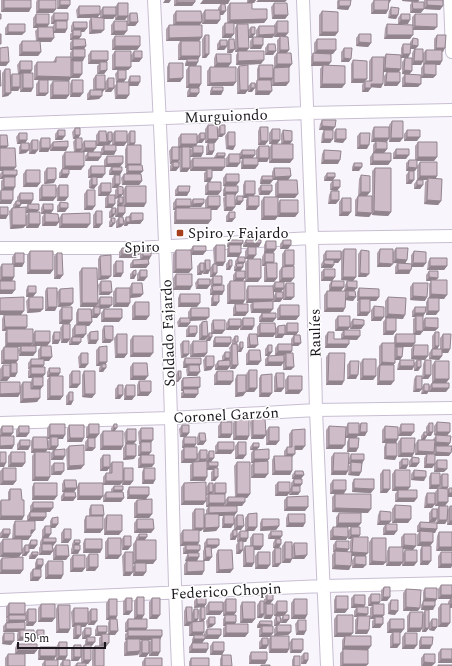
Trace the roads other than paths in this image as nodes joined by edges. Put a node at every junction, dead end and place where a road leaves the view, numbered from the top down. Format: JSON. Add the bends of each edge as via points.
{"nodes":[{"id":1,"x":154,"y":0,"type":"edge"},
{"id":2,"x":303,"y":0,"type":"edge"},
{"id":3,"x":450,"y":0,"type":"edge"},
{"id":4,"x":452,"y":52,"type":"edge"},
{"id":5,"x":452,"y":110,"type":"edge"},
{"id":6,"x":307,"y":113,"type":"junction"},
{"id":7,"x":160,"y":119,"type":"junction"},
{"id":8,"x":0,"y":124,"type":"edge"},
{"id":9,"x":452,"y":236,"type":"edge"},
{"id":10,"x":312,"y":238,"type":"junction"},
{"id":11,"x":165,"y":246,"type":"junction"},
{"id":12,"x":0,"y":248,"type":"edge"},
{"id":13,"x":452,"y":408,"type":"edge"},
{"id":14,"x":316,"y":410,"type":"junction"},
{"id":15,"x":171,"y":418,"type":"junction"},
{"id":16,"x":0,"y":423,"type":"edge"},
{"id":17,"x":452,"y":583,"type":"edge"},
{"id":18,"x":324,"y":586,"type":"junction"},
{"id":19,"x":174,"y":593,"type":"junction"},
{"id":20,"x":0,"y":600,"type":"edge"},
{"id":21,"x":178,"y":666,"type":"edge"},
{"id":22,"x":327,"y":666,"type":"edge"}],
"edges":[{"from":1,"to":7,"type":"street","name":"Soldado Fajardo"},
{"from":2,"to":6,"type":"street","name":"Raulíes"},
{"from":3,"to":4,"type":"street"},
{"from":5,"to":6,"type":"street","name":"Murguiondo"},
{"from":6,"to":7,"type":"street","name":"Murguiondo"},
{"from":6,"to":10,"type":"street","name":"Raulíes"},
{"from":7,"to":8,"type":"street","name":"Murguiondo"},
{"from":7,"to":11,"type":"street","name":"Soldado Fajardo"},
{"from":9,"to":10,"type":"street","name":"Spiro"},
{"from":10,"to":11,"type":"street","name":"Spiro"},
{"from":10,"to":14,"type":"street","name":"Raulíes"},
{"from":11,"to":12,"type":"street","name":"Spiro"},
{"from":11,"to":15,"type":"street","name":"Soldado Fajardo"},
{"from":13,"to":14,"type":"street","name":"Coronel Garzón"},
{"from":14,"to":15,"type":"street","name":"Coronel Garzón"},
{"from":14,"to":18,"type":"street","name":"Raulíes"},
{"from":15,"to":16,"type":"street","name":"Coronel Garzón"},
{"from":15,"to":19,"type":"street","name":"Soldado Fajardo"},
{"from":17,"to":18,"type":"street","name":"Federico Chopin"},
{"from":18,"to":19,"type":"street","name":"Federico Chopin"},
{"from":18,"to":22,"type":"street","name":"Raulíes"},
{"from":19,"to":20,"type":"street","name":"Federico Chopin"},
{"from":19,"to":21,"type":"street","name":"Soldado Fajardo"}]}
